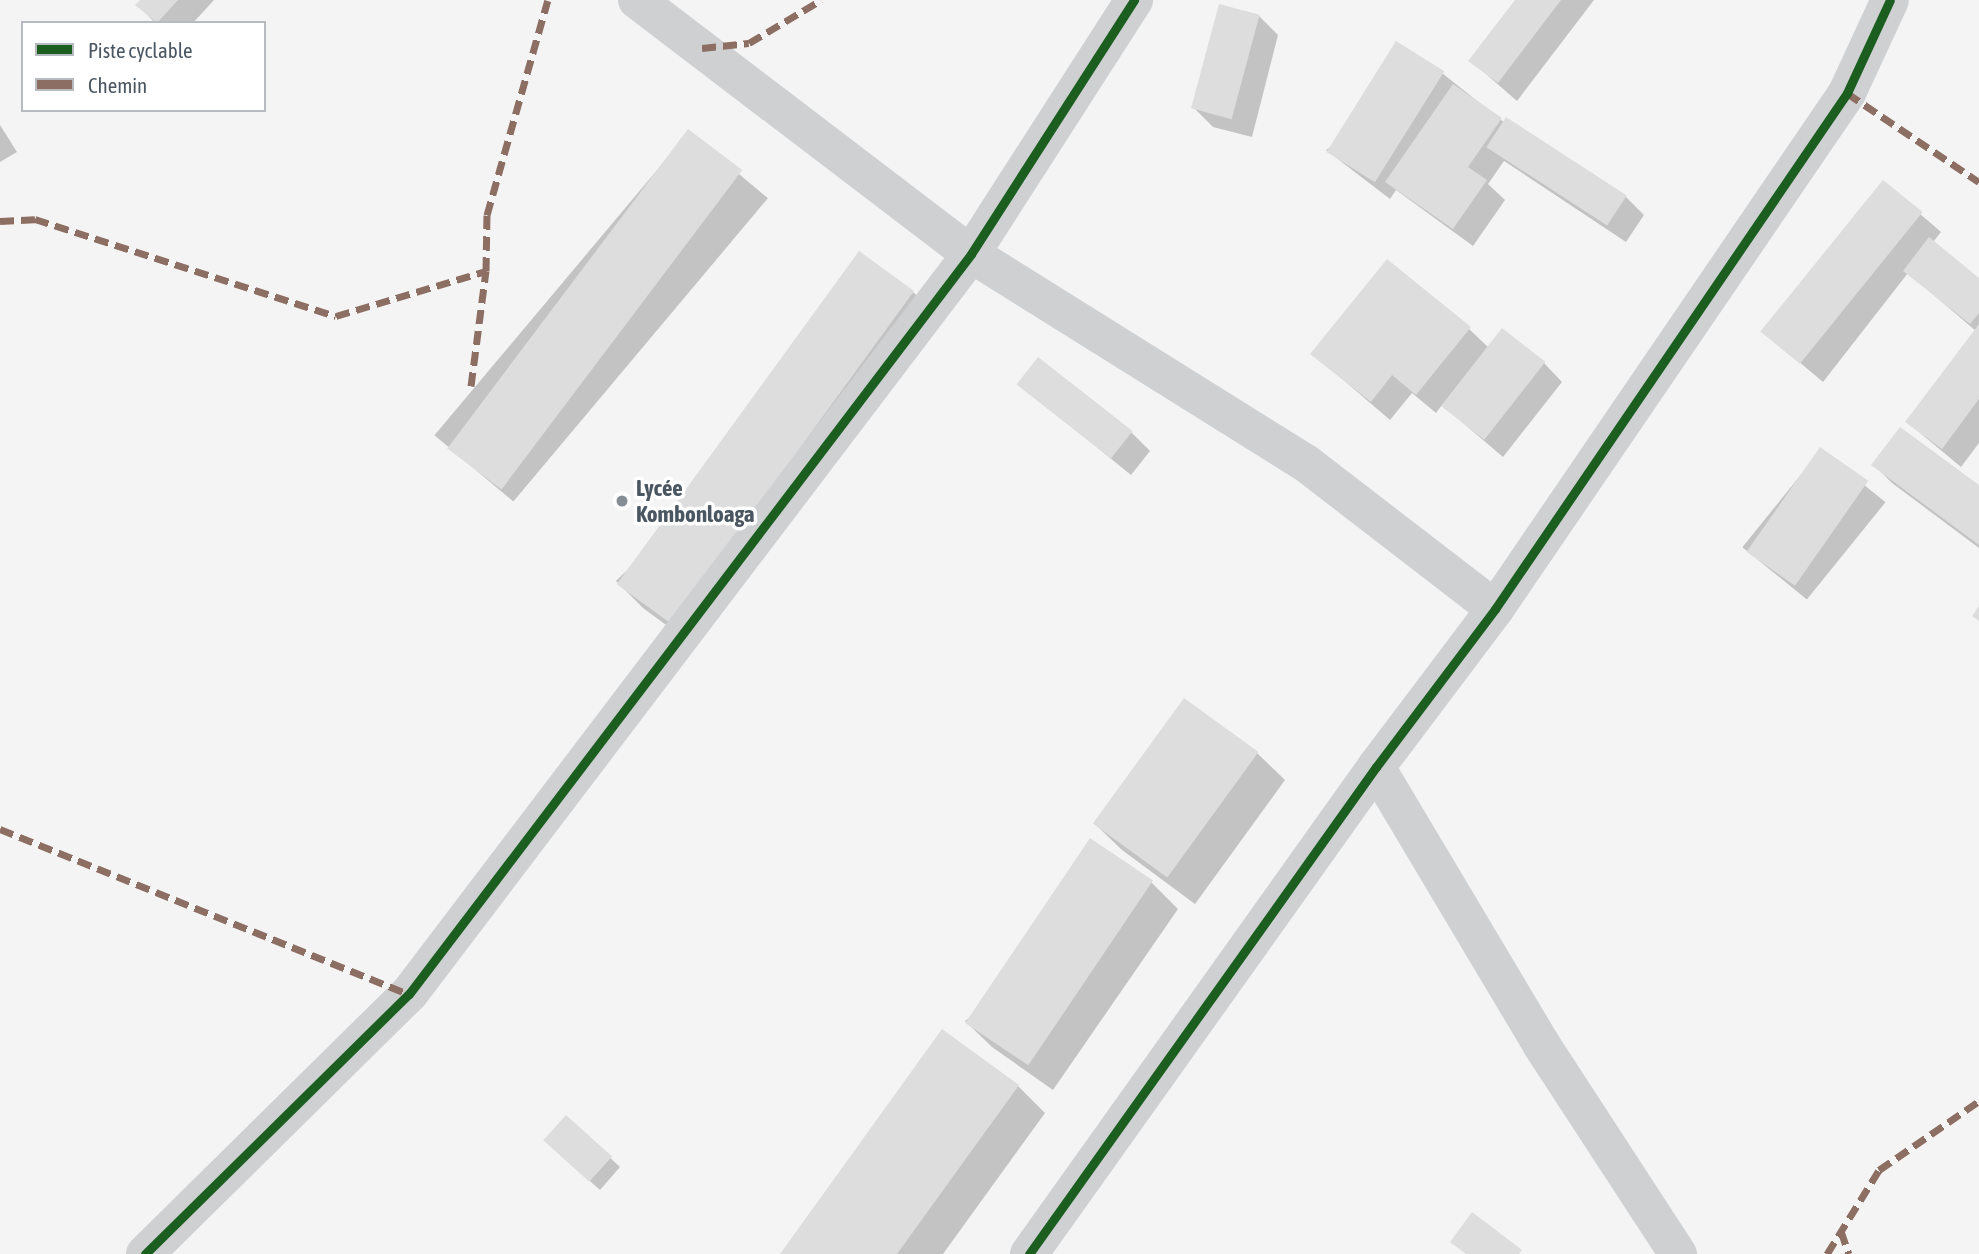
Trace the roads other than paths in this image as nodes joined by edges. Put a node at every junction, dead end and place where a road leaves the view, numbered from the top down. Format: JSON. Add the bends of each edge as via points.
{"nodes":[{"id":1,"x":637,"y":0,"type":"edge"},
{"id":2,"x":1134,"y":0,"type":"edge"},
{"id":3,"x":1891,"y":0,"type":"edge"},
{"id":4,"x":971,"y":254,"type":"junction"},
{"id":5,"x":1495,"y":609,"type":"junction"},
{"id":6,"x":1376,"y":767,"type":"junction"},
{"id":7,"x":145,"y":1254,"type":"edge"},
{"id":8,"x":1029,"y":1254,"type":"edge"},
{"id":9,"x":1678,"y":1254,"type":"edge"}],
"edges":[{"from":1,"to":4,"type":"street"},
{"from":2,"to":4,"type":"street"},
{"from":3,"to":5,"type":"street","via":[[1847,93]]},
{"from":4,"to":5,"type":"street","via":[[1307,464]]},
{"from":4,"to":7,"type":"street","via":[[409,994]]},
{"from":5,"to":6,"type":"street"},
{"from":6,"to":8,"type":"street"},
{"from":6,"to":9,"type":"street","via":[[1541,1044]]}]}
